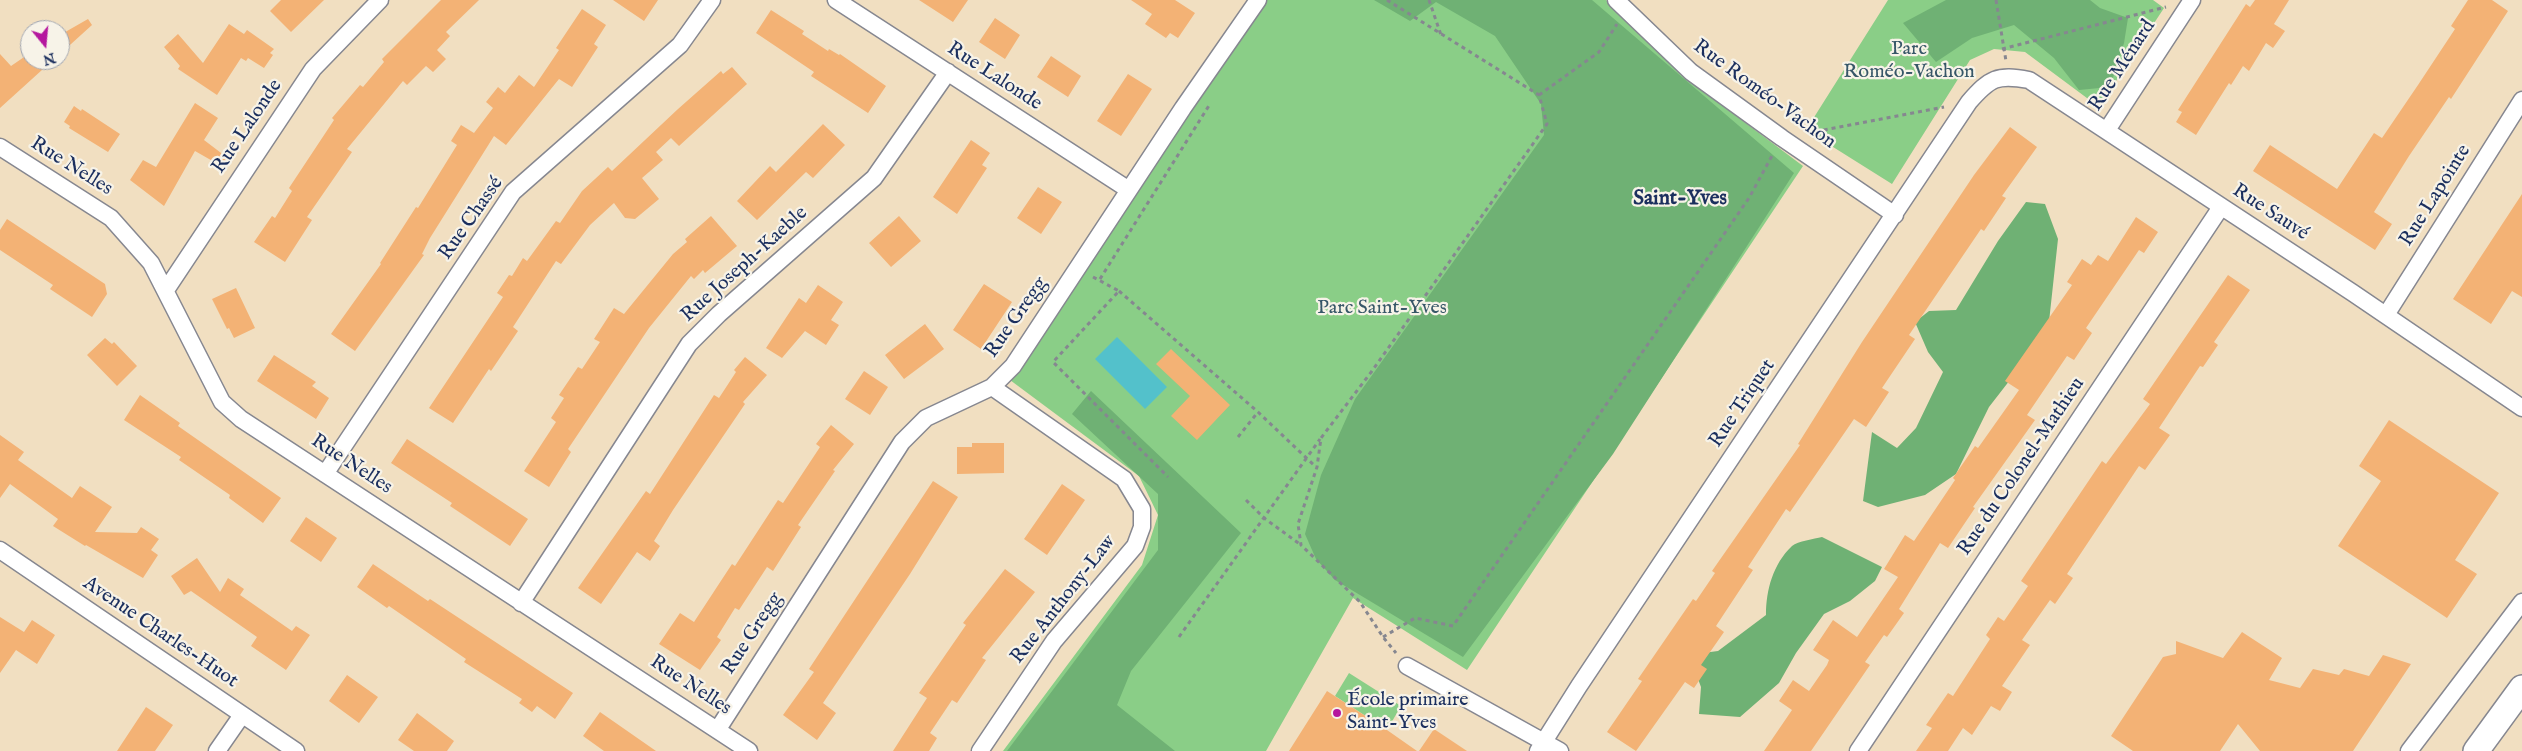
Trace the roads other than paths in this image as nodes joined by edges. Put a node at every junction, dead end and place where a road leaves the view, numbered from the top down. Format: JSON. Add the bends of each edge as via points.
{"nodes":[{"id":1,"x":380,"y":0,"type":"edge"},
{"id":2,"x":712,"y":0,"type":"edge"},
{"id":3,"x":836,"y":0,"type":"edge"},
{"id":4,"x":1256,"y":1,"type":"edge"},
{"id":5,"x":2188,"y":1,"type":"edge"},
{"id":6,"x":1621,"y":5,"type":"edge"},
{"id":7,"x":948,"y":72,"type":"junction"},
{"id":8,"x":1986,"y":82,"type":"joint"},
{"id":9,"x":2522,"y":100,"type":"edge"},
{"id":10,"x":2107,"y":130,"type":"junction"},
{"id":11,"x":0,"y":147,"type":"edge"},
{"id":12,"x":1129,"y":190,"type":"junction"},
{"id":13,"x":2221,"y":207,"type":"junction"},
{"id":14,"x":1895,"y":215,"type":"junction"},
{"id":15,"x":166,"y":290,"type":"junction"},
{"id":16,"x":2386,"y":315,"type":"junction"},
{"id":17,"x":992,"y":387,"type":"junction"},
{"id":18,"x":2522,"y":408,"type":"edge"},
{"id":19,"x":325,"y":474,"type":"junction"},
{"id":20,"x":0,"y":550,"type":"edge"},
{"id":21,"x":2522,"y":602,"type":"edge"},
{"id":22,"x":521,"y":603,"type":"junction"},
{"id":23,"x":1407,"y":666,"type":"road end"},
{"id":24,"x":2522,"y":688,"type":"edge"},
{"id":25,"x":242,"y":715,"type":"junction"},
{"id":26,"x":718,"y":729,"type":"junction"},
{"id":27,"x":1541,"y":746,"type":"edge"},
{"id":28,"x":217,"y":751,"type":"edge"},
{"id":29,"x":296,"y":751,"type":"edge"},
{"id":30,"x":750,"y":751,"type":"edge"},
{"id":31,"x":980,"y":751,"type":"edge"},
{"id":32,"x":1560,"y":751,"type":"edge"},
{"id":33,"x":1858,"y":751,"type":"edge"},
{"id":34,"x":2408,"y":751,"type":"edge"},
{"id":35,"x":2476,"y":751,"type":"edge"}],
"edges":[{"from":1,"to":15,"type":"street","name":"Rue Lalonde","via":[[313,69]]},
{"from":2,"to":19,"type":"street","name":"Rue Chassé","via":[[680,45],[513,192]]},
{"from":3,"to":7,"type":"street","name":"Rue Lalonde"},
{"from":4,"to":12,"type":"street","name":"Rue Gregg"},
{"from":5,"to":10,"type":"street","name":"Rue Ménard"},
{"from":6,"to":14,"type":"street","name":"Rue Roméo-Vachon","via":[[1691,72]]},
{"from":7,"to":12,"type":"street","name":"Rue Lalonde"},
{"from":7,"to":22,"type":"street","name":"Rue Joseph-Kaeble","via":[[874,178],[689,344]]},
{"from":8,"to":10,"type":"street","name":"Rue Sauvé","via":[[2010,76],[2029,80]]},
{"from":8,"to":14,"type":"street","name":"Rue Triquet","via":[[1969,102]]},
{"from":9,"to":16,"type":"street","name":"Rue Lapointe"},
{"from":10,"to":13,"type":"street","name":"Rue Sauvé"},
{"from":11,"to":15,"type":"street","name":"Rue Nelles","via":[[111,218],[151,263]]},
{"from":12,"to":17,"type":"street","name":"Rue Gregg","via":[[1013,366]]},
{"from":13,"to":16,"type":"street","name":"Rue Sauvé"},
{"from":13,"to":33,"type":"street","name":"Rue du Colonel-Mathieu"},
{"from":14,"to":27,"type":"street","name":"Rue Triquet"},
{"from":15,"to":19,"type":"street","name":"Rue Nelles","via":[[222,402],[241,419]]},
{"from":16,"to":18,"type":"street","name":"Rue Sauvé"},
{"from":17,"to":26,"type":"street","name":"Rue Gregg","via":[[926,418],[902,442]]},
{"from":17,"to":31,"type":"street","name":"Rue Anthony-Law","via":[[1124,479],[1142,509],[1142,527],[1135,546],[1054,641]]},
{"from":19,"to":22,"type":"street","name":"Rue Nelles"},
{"from":20,"to":25,"type":"street","name":"Avenue Charles-Huot"},
{"from":21,"to":34,"type":"street"},
{"from":22,"to":26,"type":"street","name":"Rue Nelles"},
{"from":23,"to":27,"type":"street"},
{"from":24,"to":35,"type":"main road"},
{"from":25,"to":28,"type":"street"},
{"from":25,"to":29,"type":"street","name":"Avenue Charles-Huot"},
{"from":26,"to":30,"type":"street","name":"Rue Nelles"},
{"from":27,"to":32,"type":"street"}]}
